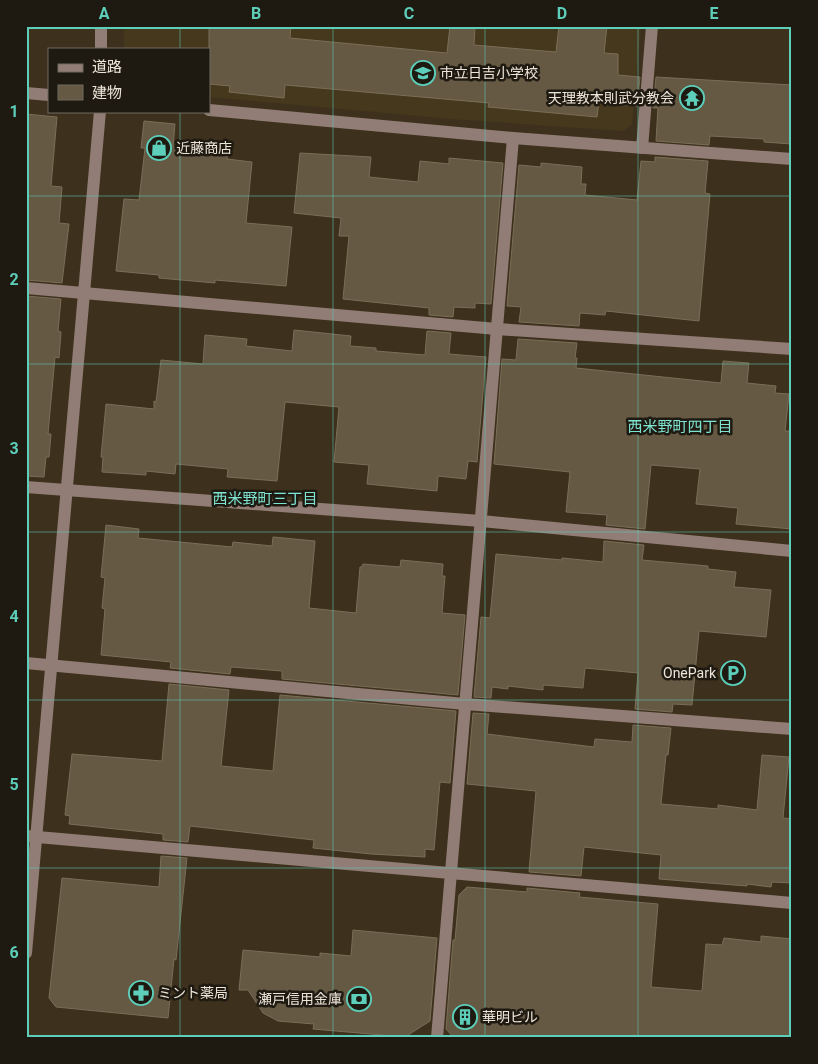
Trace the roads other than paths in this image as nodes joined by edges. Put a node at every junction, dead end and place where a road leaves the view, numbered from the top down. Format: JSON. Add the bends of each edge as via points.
{"nodes":[{"id":1,"x":101,"y":26,"type":"edge"},
{"id":2,"x":652,"y":26,"type":"edge"},
{"id":3,"x":101,"y":48,"type":"edge"},
{"id":4,"x":26,"y":94,"type":"edge"},
{"id":5,"x":48,"y":96,"type":"edge"},
{"id":6,"x":210,"y":110,"type":"edge"},
{"id":7,"x":100,"y":112,"type":"edge"},
{"id":8,"x":513,"y":138,"type":"junction"},
{"id":9,"x":642,"y":148,"type":"junction"},
{"id":10,"x":792,"y":159,"type":"edge"},
{"id":11,"x":26,"y":288,"type":"edge"},
{"id":12,"x":84,"y":293,"type":"junction"},
{"id":13,"x":497,"y":329,"type":"junction"},
{"id":14,"x":792,"y":349,"type":"edge"},
{"id":15,"x":26,"y":486,"type":"edge"},
{"id":16,"x":67,"y":490,"type":"junction"},
{"id":17,"x":480,"y":521,"type":"junction"},
{"id":18,"x":792,"y":552,"type":"edge"},
{"id":19,"x":26,"y":664,"type":"edge"},
{"id":20,"x":52,"y":666,"type":"junction"},
{"id":21,"x":465,"y":704,"type":"junction"},
{"id":22,"x":792,"y":729,"type":"edge"},
{"id":23,"x":32,"y":836,"type":"edge"},
{"id":24,"x":450,"y":874,"type":"junction"},
{"id":25,"x":792,"y":903,"type":"edge"},
{"id":26,"x":26,"y":953,"type":"edge"},
{"id":27,"x":437,"y":1038,"type":"edge"}],
"edges":[{"from":1,"to":3,"type":"street"},
{"from":2,"to":9,"type":"street"},
{"from":4,"to":5,"type":"street"},
{"from":6,"to":8,"type":"street"},
{"from":7,"to":12,"type":"street"},
{"from":8,"to":9,"type":"street"},
{"from":8,"to":13,"type":"street"},
{"from":9,"to":10,"type":"street"},
{"from":11,"to":12,"type":"street"},
{"from":12,"to":13,"type":"street"},
{"from":12,"to":16,"type":"street"},
{"from":13,"to":14,"type":"street"},
{"from":13,"to":17,"type":"street"},
{"from":15,"to":16,"type":"street"},
{"from":16,"to":17,"type":"street"},
{"from":16,"to":20,"type":"street"},
{"from":17,"to":18,"type":"street"},
{"from":17,"to":21,"type":"street"},
{"from":19,"to":20,"type":"street"},
{"from":20,"to":21,"type":"street"},
{"from":20,"to":23,"type":"street"},
{"from":21,"to":22,"type":"street"},
{"from":21,"to":24,"type":"street"},
{"from":23,"to":24,"type":"street"},
{"from":23,"to":26,"type":"street"},
{"from":24,"to":25,"type":"street"},
{"from":24,"to":27,"type":"street"}]}
